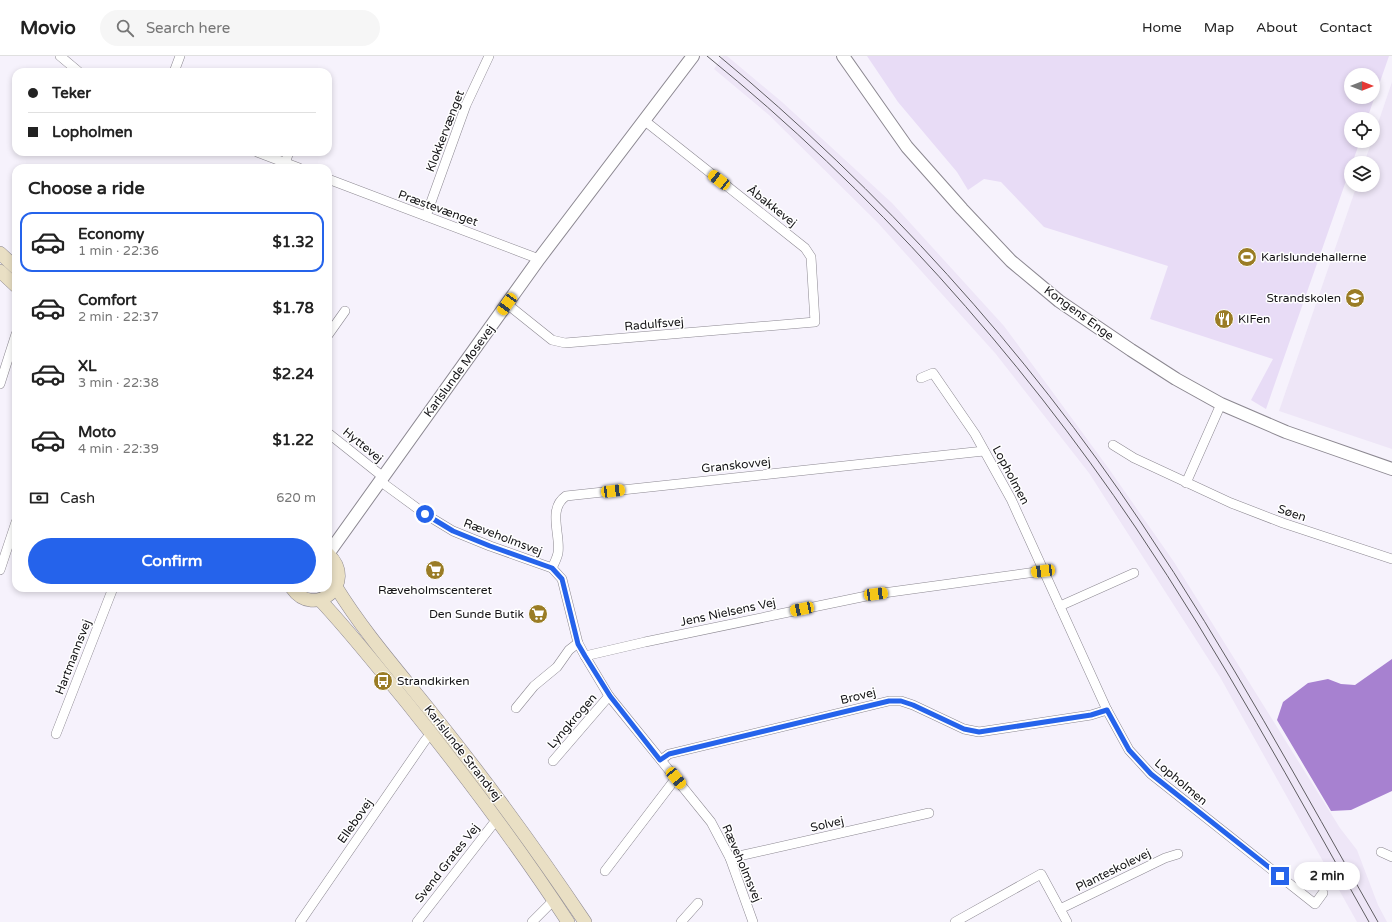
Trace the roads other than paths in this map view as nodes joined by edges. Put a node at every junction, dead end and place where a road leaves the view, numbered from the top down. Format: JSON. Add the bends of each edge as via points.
{"nodes":[{"id":1,"x":60,"y":56,"type":"edge"},
{"id":2,"x":180,"y":56,"type":"edge"},
{"id":3,"x":489,"y":56,"type":"edge"},
{"id":4,"x":693,"y":56,"type":"edge"},
{"id":5,"x":843,"y":56,"type":"edge"},
{"id":6,"x":74,"y":68,"type":"edge"},
{"id":7,"x":176,"y":68,"type":"edge"},
{"id":8,"x":645,"y":121,"type":"junction"},
{"id":9,"x":267,"y":156,"type":"edge"},
{"id":10,"x":288,"y":156,"type":"edge"},
{"id":11,"x":285,"y":163,"type":"joint"},
{"id":12,"x":332,"y":181,"type":"edge"},
{"id":13,"x":426,"y":216,"type":"junction"},
{"id":14,"x":0,"y":253,"type":"edge"},
{"id":15,"x":539,"y":259,"type":"junction"},
{"id":16,"x":12,"y":264,"type":"edge"},
{"id":17,"x":0,"y":271,"type":"edge"},
{"id":18,"x":12,"y":282,"type":"edge"},
{"id":19,"x":507,"y":304,"type":"junction"},
{"id":20,"x":345,"y":312,"type":"dead end"},
{"id":21,"x":815,"y":322,"type":"joint"},
{"id":22,"x":332,"y":329,"type":"edge"},
{"id":23,"x":12,"y":346,"type":"edge"},
{"id":24,"x":921,"y":378,"type":"dead end"},
{"id":25,"x":0,"y":384,"type":"edge"},
{"id":26,"x":1221,"y":404,"type":"junction"},
{"id":27,"x":332,"y":436,"type":"edge"},
{"id":28,"x":1113,"y":445,"type":"dead end"},
{"id":29,"x":984,"y":450,"type":"junction"},
{"id":30,"x":1392,"y":469,"type":"edge"},
{"id":31,"x":381,"y":479,"type":"junction"},
{"id":32,"x":1186,"y":483,"type":"junction"},
{"id":33,"x":12,"y":534,"type":"edge"},
{"id":34,"x":332,"y":549,"type":"edge"},
{"id":35,"x":332,"y":559,"type":"edge"},
{"id":36,"x":1392,"y":560,"type":"edge"},
{"id":37,"x":552,"y":568,"type":"junction"},
{"id":38,"x":0,"y":570,"type":"edge"},
{"id":39,"x":1043,"y":571,"type":"junction"},
{"id":40,"x":1134,"y":573,"type":"dead end"},
{"id":41,"x":336,"y":587,"type":"junction"},
{"id":42,"x":332,"y":591,"type":"edge"},
{"id":43,"x":111,"y":592,"type":"edge"},
{"id":44,"x":295,"y":592,"type":"edge"},
{"id":45,"x":331,"y":592,"type":"edge"},
{"id":46,"x":320,"y":600,"type":"junction"},
{"id":47,"x":1060,"y":606,"type":"junction"},
{"id":48,"x":578,"y":644,"type":"junction"},
{"id":49,"x":585,"y":656,"type":"junction"},
{"id":50,"x":610,"y":696,"type":"junction"},
{"id":51,"x":516,"y":708,"type":"dead end"},
{"id":52,"x":1107,"y":710,"type":"junction"},
{"id":53,"x":56,"y":734,"type":"dead end"},
{"id":54,"x":431,"y":734,"type":"junction"},
{"id":55,"x":660,"y":760,"type":"junction"},
{"id":56,"x":553,"y":761,"type":"dead end"},
{"id":57,"x":676,"y":778,"type":"junction"},
{"id":58,"x":929,"y":813,"type":"dead end"},
{"id":59,"x":496,"y":819,"type":"junction"},
{"id":60,"x":1381,"y":852,"type":"dead end"},
{"id":61,"x":1178,"y":854,"type":"dead end"},
{"id":62,"x":1392,"y":857,"type":"edge"},
{"id":63,"x":730,"y":858,"type":"junction"},
{"id":64,"x":605,"y":871,"type":"dead end"},
{"id":65,"x":1323,"y":892,"type":"dead end"},
{"id":66,"x":554,"y":900,"type":"junction"},
{"id":67,"x":698,"y":903,"type":"dead end"},
{"id":68,"x":1060,"y":909,"type":"junction"},
{"id":69,"x":300,"y":922,"type":"edge"},
{"id":70,"x":417,"y":922,"type":"edge"},
{"id":71,"x":532,"y":922,"type":"edge"},
{"id":72,"x":568,"y":922,"type":"edge"},
{"id":73,"x":586,"y":922,"type":"edge"},
{"id":74,"x":680,"y":922,"type":"edge"},
{"id":75,"x":753,"y":922,"type":"edge"},
{"id":76,"x":955,"y":922,"type":"edge"},
{"id":77,"x":1067,"y":922,"type":"edge"}],
"edges":[{"from":1,"to":6,"type":"street"},
{"from":2,"to":7,"type":"street"},
{"from":3,"to":13,"type":"street","name":"Klokkervænget","via":[[466,105]]},
{"from":4,"to":8,"type":"street","name":"Karlslunde Mosevej"},
{"from":5,"to":26,"type":"street","name":"Kongens Enge","via":[[907,147],[1012,261],[1059,301],[1176,379]]},
{"from":8,"to":15,"type":"street","name":"Karlslunde Mosevej"},
{"from":8,"to":21,"type":"street","name":"Åbakkevej","via":[[805,248],[811,257]]},
{"from":9,"to":11,"type":"street"},
{"from":10,"to":11,"type":"street"},
{"from":12,"to":13,"type":"street","name":"Præstevænget"},
{"from":13,"to":15,"type":"street","name":"Præstevænget"},
{"from":14,"to":16,"type":"main road"},
{"from":15,"to":19,"type":"street","name":"Karlslunde Mosevej"},
{"from":17,"to":18,"type":"main road"},
{"from":19,"to":21,"type":"street","name":"Radulfsvej","via":[[552,340],[565,343]]},
{"from":19,"to":31,"type":"street","name":"Karlslunde Mosevej"},
{"from":20,"to":22,"type":"street"},
{"from":23,"to":25,"type":"street"},
{"from":24,"to":29,"type":"street","name":"Lopholmen","via":[[933,373]]},
{"from":26,"to":30,"type":"street","name":"Kongens Enge","via":[[1286,432]]},
{"from":26,"to":32,"type":"street"},
{"from":27,"to":31,"type":"street","name":"Hyttevej"},
{"from":28,"to":32,"type":"street","name":"Søen"},
{"from":29,"to":37,"type":"street","name":"Granskovvej","via":[[566,496],[558,504],[556,511],[558,553]]},
{"from":29,"to":39,"type":"street","name":"Lopholmen","via":[[1012,499]]},
{"from":31,"to":34,"type":"street","name":"Karlslunde Mosevej"},
{"from":31,"to":37,"type":"street","name":"Ræveholmsvej","via":[[425,514],[453,531]]},
{"from":32,"to":36,"type":"street","name":"Søen","via":[[1283,523]]},
{"from":33,"to":38,"type":"street"},
{"from":35,"to":41,"type":"main road","via":[[339,573]]},
{"from":37,"to":48,"type":"street","name":"Ræveholmsvej","via":[[564,584]]},
{"from":39,"to":47,"type":"street","name":"Lopholmen"},
{"from":39,"to":49,"type":"street","name":"Jens Nielsens Vej","via":[[876,594]]},
{"from":40,"to":47,"type":"street"},
{"from":41,"to":42,"type":"main road"},
{"from":41,"to":73,"type":"main road","name":"Karlslunde Strandvej","via":[[370,637],[436,717],[504,806]]},
{"from":43,"to":53,"type":"street","name":"Hartmannsvej"},
{"from":44,"to":46,"type":"main road","via":[[303,598]]},
{"from":45,"to":46,"type":"main road"},
{"from":46,"to":54,"type":"main road","name":"Karlslunde Strandvej","via":[[346,628]]},
{"from":47,"to":52,"type":"street","name":"Lopholmen"},
{"from":48,"to":49,"type":"street","name":"Ræveholmsvej"},
{"from":48,"to":51,"type":"street","via":[[569,650],[557,667],[534,686]]},
{"from":49,"to":50,"type":"street","name":"Ræveholmsvej"},
{"from":50,"to":55,"type":"street","name":"Ræveholmsvej"},
{"from":50,"to":56,"type":"street","name":"Lyngkrogen"},
{"from":52,"to":55,"type":"street","name":"Brovej","via":[[1091,715],[979,732],[964,729],[913,705],[889,701],[669,754]]},
{"from":52,"to":65,"type":"street","name":"Lopholmen","via":[[1129,750],[1151,774],[1315,904]]},
{"from":54,"to":59,"type":"main road","name":"Karlslunde Strandvej"},
{"from":54,"to":69,"type":"street","name":"Ellebovej"},
{"from":55,"to":57,"type":"street","name":"Ræveholmsvej"},
{"from":57,"to":63,"type":"street","name":"Ræveholmsvej","via":[[711,822]]},
{"from":57,"to":64,"type":"street"},
{"from":58,"to":63,"type":"street","name":"Solvej"},
{"from":59,"to":66,"type":"main road","name":"Karlslunde Strandvej"},
{"from":59,"to":70,"type":"street","name":"Svend Grates Vej"},
{"from":60,"to":62,"type":"street"},
{"from":61,"to":68,"type":"street","name":"Planteskolevej"},
{"from":63,"to":75,"type":"street","name":"Ræveholmsvej"},
{"from":66,"to":71,"type":"street"},
{"from":66,"to":72,"type":"main road","name":"Karlslunde Strandvej"},
{"from":67,"to":74,"type":"street"},
{"from":68,"to":76,"type":"street","via":[[1041,874]]},
{"from":68,"to":77,"type":"street"}]}
